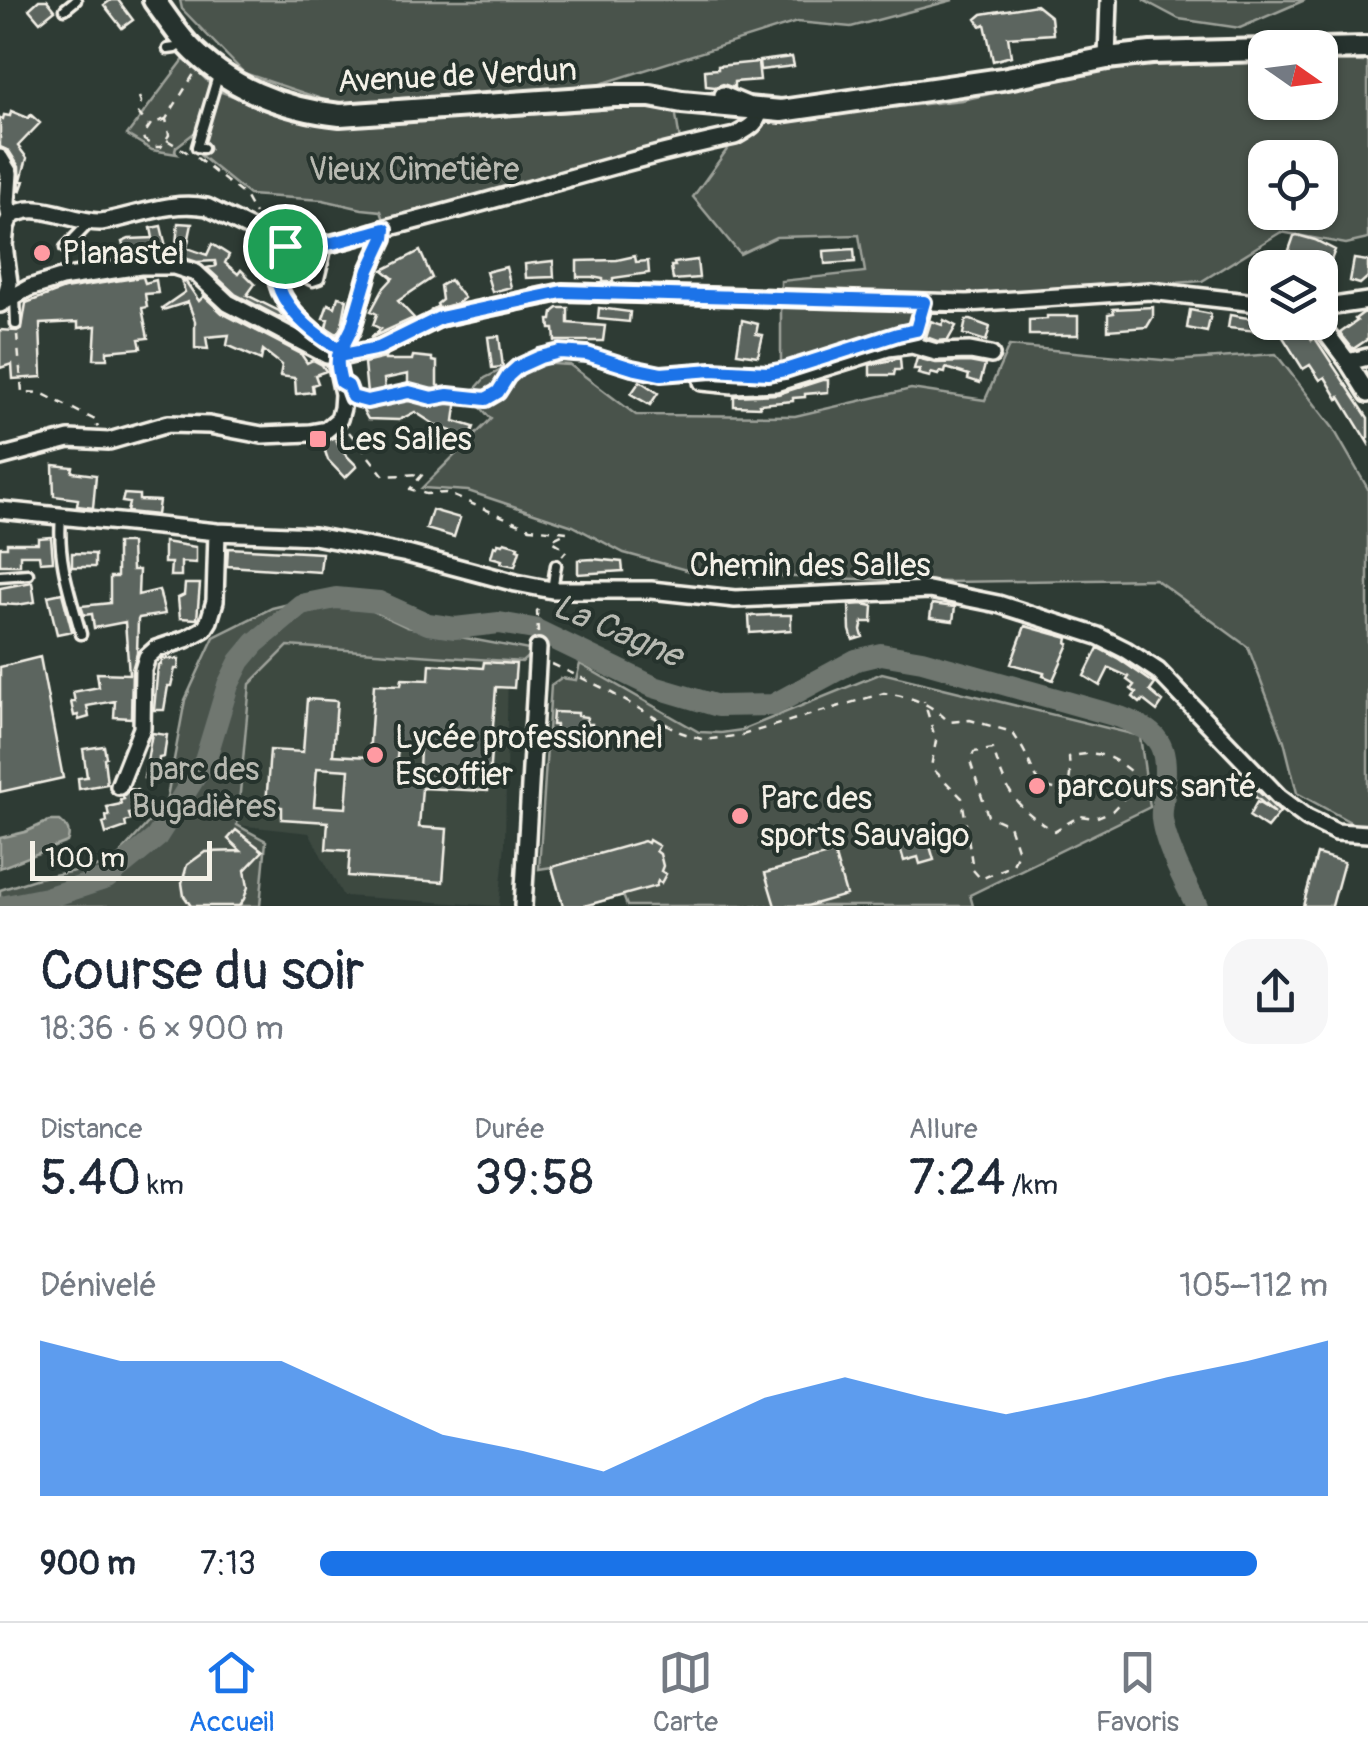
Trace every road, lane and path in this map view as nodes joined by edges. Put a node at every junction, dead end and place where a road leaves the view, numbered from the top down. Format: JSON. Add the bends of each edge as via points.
{"nodes":[{"id":1,"x":76,"y":0,"type":"edge"},
{"id":2,"x":154,"y":0,"type":"edge"},
{"id":3,"x":1109,"y":0,"type":"edge"},
{"id":4,"x":65,"y":9,"type":"dead end"},
{"id":5,"x":1368,"y":48,"type":"edge"},
{"id":6,"x":1338,"y":49,"type":"edge"},
{"id":7,"x":1248,"y":50,"type":"edge"},
{"id":8,"x":1107,"y":58,"type":"junction"},
{"id":9,"x":212,"y":67,"type":"junction"},
{"id":10,"x":723,"y":95,"type":"junction"},
{"id":11,"x":650,"y":96,"type":"junction"},
{"id":12,"x":139,"y":97,"type":"dead end"},
{"id":13,"x":807,"y":104,"type":"junction"},
{"id":14,"x":753,"y":108,"type":"junction"},
{"id":15,"x":166,"y":119,"type":"junction"},
{"id":16,"x":148,"y":127,"type":"junction"},
{"id":17,"x":166,"y":139,"type":"junction"},
{"id":18,"x":203,"y":148,"type":"dead end"},
{"id":19,"x":0,"y":158,"type":"edge"},
{"id":20,"x":254,"y":212,"type":"dead end"},
{"id":21,"x":10,"y":217,"type":"junction"},
{"id":22,"x":90,"y":222,"type":"junction"},
{"id":23,"x":385,"y":229,"type":"junction"},
{"id":24,"x":327,"y":244,"type":"junction"},
{"id":25,"x":291,"y":247,"type":"junction"},
{"id":26,"x":65,"y":248,"type":"dead end"},
{"id":27,"x":12,"y":297,"type":"edge"},
{"id":28,"x":924,"y":302,"type":"junction"},
{"id":29,"x":1248,"y":302,"type":"edge"},
{"id":30,"x":1368,"y":302,"type":"edge"},
{"id":31,"x":1338,"y":306,"type":"edge"},
{"id":32,"x":16,"y":324,"type":"joint"},
{"id":33,"x":1332,"y":340,"type":"edge"},
{"id":34,"x":912,"y":345,"type":"junction"},
{"id":35,"x":339,"y":353,"type":"junction"},
{"id":36,"x":991,"y":355,"type":"dead end"},
{"id":37,"x":1368,"y":356,"type":"edge"},
{"id":38,"x":1348,"y":362,"type":"junction"},
{"id":39,"x":698,"y":377,"type":"joint"},
{"id":40,"x":341,"y":382,"type":"junction"},
{"id":41,"x":1368,"y":394,"type":"edge"},
{"id":42,"x":338,"y":419,"type":"junction"},
{"id":43,"x":97,"y":427,"type":"dead end"},
{"id":44,"x":0,"y":457,"type":"edge"},
{"id":45,"x":0,"y":510,"type":"edge"},
{"id":46,"x":61,"y":517,"type":"junction"},
{"id":47,"x":217,"y":532,"type":"junction"},
{"id":48,"x":556,"y":564,"type":"joint"},
{"id":49,"x":28,"y":574,"type":"dead end"},
{"id":50,"x":0,"y":576,"type":"edge"},
{"id":51,"x":552,"y":590,"type":"junction"},
{"id":52,"x":537,"y":612,"type":"dead end"},
{"id":53,"x":82,"y":634,"type":"dead end"},
{"id":54,"x":537,"y":652,"type":"junction"},
{"id":55,"x":924,"y":701,"type":"junction"},
{"id":56,"x":119,"y":786,"type":"dead end"},
{"id":57,"x":1368,"y":834,"type":"edge"},
{"id":58,"x":523,"y":906,"type":"edge"}],
"edges":[{"from":1,"to":4,"type":"lane"},
{"from":2,"to":9,"type":"main road","name":"Avenue de Verdun","via":[[176,46]]},
{"from":3,"to":8,"type":"street"},
{"from":5,"to":6,"type":"main road"},
{"from":7,"to":8,"type":"main road"},
{"from":8,"to":13,"type":"main road","via":[[857,102]]},
{"from":9,"to":11,"type":"main road","name":"Avenue de Verdun","via":[[275,101],[340,115]]},
{"from":9,"to":15,"type":"path"},
{"from":9,"to":18,"type":"lane","via":[[214,84],[197,146]]},
{"from":10,"to":11,"type":"main road"},
{"from":10,"to":13,"type":"main road"},
{"from":10,"to":14,"type":"street"},
{"from":11,"to":14,"type":"main road","name":"Avenue de Verdun"},
{"from":12,"to":16,"type":"path","via":[[138,113]]},
{"from":13,"to":14,"type":"main road","name":"Avenue de Verdun"},
{"from":14,"to":23,"type":"street","via":[[714,140]]},
{"from":15,"to":16,"type":"path"},
{"from":15,"to":17,"type":"path"},
{"from":16,"to":17,"type":"path","via":[[145,142],[160,148]]},
{"from":17,"to":20,"type":"path","via":[[245,196]]},
{"from":19,"to":21,"type":"street","via":[[9,172]]},
{"from":21,"to":22,"type":"street","via":[[27,209]]},
{"from":21,"to":27,"type":"street","via":[[4,236]]},
{"from":22,"to":25,"type":"street","via":[[194,205]]},
{"from":22,"to":26,"type":"lane"},
{"from":23,"to":24,"type":"street"},
{"from":23,"to":35,"type":"street"},
{"from":24,"to":25,"type":"street"},
{"from":24,"to":25,"type":"lane","via":[[314,281]]},
{"from":25,"to":35,"type":"street","via":[[275,265],[284,297],[310,331]]},
{"from":27,"to":32,"type":"lane"},
{"from":27,"to":35,"type":"street","via":[[61,278],[174,266],[196,273],[228,303],[327,355]]},
{"from":28,"to":29,"type":"street","via":[[1150,291]]},
{"from":28,"to":34,"type":"street"},
{"from":28,"to":35,"type":"street","via":[[562,292],[440,318],[379,348]]},
{"from":30,"to":31,"type":"street"},
{"from":32,"to":43,"type":"path","via":[[22,392],[41,393],[97,421]]},
{"from":33,"to":38,"type":"street"},
{"from":34,"to":36,"type":"street"},
{"from":34,"to":39,"type":"street","via":[[775,383],[733,385]]},
{"from":35,"to":40,"type":"street"},
{"from":37,"to":38,"type":"street"},
{"from":38,"to":41,"type":"street"},
{"from":39,"to":40,"type":"path","via":[[566,352],[521,365],[486,399],[409,392],[359,400]]},
{"from":40,"to":42,"type":"street"},
{"from":42,"to":44,"type":"street","via":[[320,432],[281,435],[168,424],[109,441],[69,439]]},
{"from":42,"to":48,"type":"path","via":[[384,476],[423,474],[410,489],[446,492],[530,528],[568,532],[551,540],[566,550]]},
{"from":45,"to":46,"type":"street","name":"Chemin des Salles"},
{"from":46,"to":47,"type":"street","name":"Chemin des Salles"},
{"from":46,"to":53,"type":"lane","via":[[62,570]]},
{"from":47,"to":51,"type":"street","name":"Chemin des Salles","via":[[314,536]]},
{"from":47,"to":56,"type":"street","via":[[209,621],[147,657],[142,728]]},
{"from":48,"to":51,"type":"lane"},
{"from":49,"to":50,"type":"lane"},
{"from":51,"to":57,"type":"street","name":"Chemin des Salles","via":[[735,599],[929,590],[1034,614],[1098,636],[1158,671],[1278,797],[1336,832]]},
{"from":52,"to":54,"type":"path"},
{"from":54,"to":55,"type":"path","via":[[704,740],[884,693]]},
{"from":54,"to":58,"type":"street"},
{"from":55,"to":55,"type":"path","via":[[949,722],[970,720],[1012,732],[1035,779],[1054,790],[1068,790],[1069,756],[1088,752],[1116,759],[1130,771],[1130,792],[1112,811],[1080,816],[1054,831],[1030,816],[1004,784],[993,749],[974,752],[970,761],[988,816],[1008,825],[1018,852],[1013,865],[981,879],[973,870],[962,798],[931,767],[936,742]]}]}
